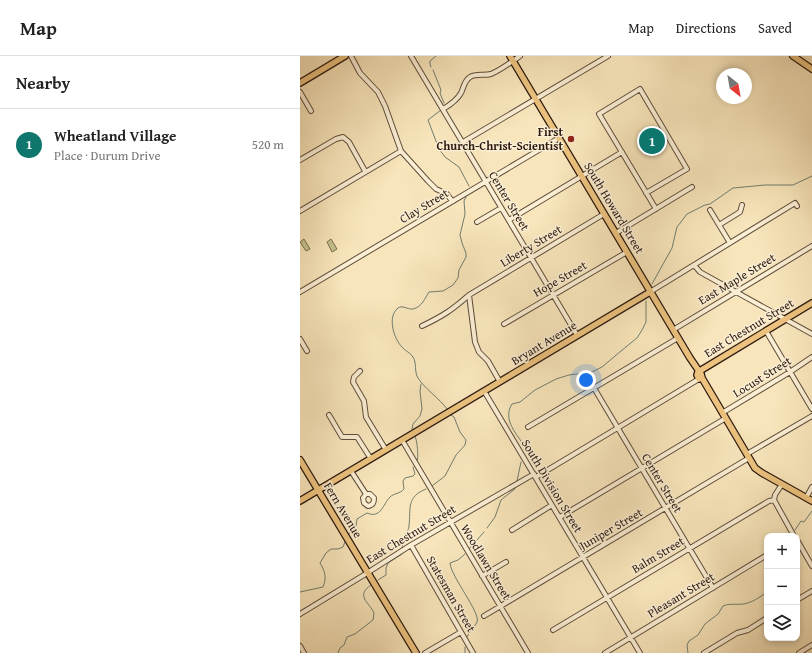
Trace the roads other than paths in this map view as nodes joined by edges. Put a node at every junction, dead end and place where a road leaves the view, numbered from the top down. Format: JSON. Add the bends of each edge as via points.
{"nodes":[{"id":1,"x":344,"y":56,"type":"edge"},
{"id":2,"x":351,"y":56,"type":"edge"},
{"id":3,"x":412,"y":56,"type":"edge"},
{"id":4,"x":520,"y":56,"type":"edge"},
{"id":5,"x":608,"y":56,"type":"edge"},
{"id":6,"x":793,"y":56,"type":"edge"},
{"id":7,"x":512,"y":58,"type":"edge"},
{"id":8,"x":812,"y":69,"type":"edge"},
{"id":9,"x":301,"y":80,"type":"edge"},
{"id":10,"x":300,"y":92,"type":"edge"},
{"id":11,"x":536,"y":99,"type":"junction"},
{"id":12,"x":443,"y":109,"type":"junction"},
{"id":13,"x":311,"y":112,"type":"dead end"},
{"id":14,"x":559,"y":138,"type":"junction"},
{"id":15,"x":463,"y":142,"type":"junction"},
{"id":16,"x":401,"y":150,"type":"junction"},
{"id":17,"x":622,"y":152,"type":"junction"},
{"id":18,"x":300,"y":160,"type":"edge"},
{"id":19,"x":366,"y":171,"type":"junction"},
{"id":20,"x":582,"y":176,"type":"junction"},
{"id":21,"x":486,"y":181,"type":"junction"},
{"id":22,"x":692,"y":187,"type":"dead end"},
{"id":23,"x":646,"y":192,"type":"junction"},
{"id":24,"x":452,"y":202,"type":"junction"},
{"id":25,"x":742,"y":205,"type":"dead end"},
{"id":26,"x":797,"y":206,"type":"dead end"},
{"id":27,"x":502,"y":208,"type":"junction"},
{"id":28,"x":656,"y":209,"type":"junction"},
{"id":29,"x":710,"y":210,"type":"dead end"},
{"id":30,"x":300,"y":211,"type":"edge"},
{"id":31,"x":604,"y":214,"type":"junction"},
{"id":32,"x":509,"y":220,"type":"junction"},
{"id":33,"x":477,"y":222,"type":"dead end"},
{"id":34,"x":719,"y":224,"type":"junction"},
{"id":35,"x":616,"y":233,"type":"junction"},
{"id":36,"x":730,"y":243,"type":"junction"},
{"id":37,"x":812,"y":246,"type":"edge"},
{"id":38,"x":627,"y":252,"type":"junction"},
{"id":39,"x":531,"y":258,"type":"junction"},
{"id":40,"x":694,"y":265,"type":"junction"},
{"id":41,"x":300,"y":292,"type":"edge"},
{"id":42,"x":650,"y":292,"type":"junction"},
{"id":43,"x":737,"y":292,"type":"junction"},
{"id":44,"x":469,"y":295,"type":"junction"},
{"id":45,"x":553,"y":295,"type":"junction"},
{"id":46,"x":812,"y":303,"type":"edge"},
{"id":47,"x":785,"y":319,"type":"junction"},
{"id":48,"x":504,"y":324,"type":"dead end"},
{"id":49,"x":422,"y":326,"type":"dead end"},
{"id":50,"x":673,"y":330,"type":"junction"},
{"id":51,"x":766,"y":331,"type":"junction"},
{"id":52,"x":812,"y":334,"type":"edge"},
{"id":53,"x":577,"y":335,"type":"junction"},
{"id":54,"x":678,"y":338,"type":"junction"},
{"id":55,"x":300,"y":340,"type":"edge"},
{"id":56,"x":307,"y":351,"type":"dead end"},
{"id":57,"x":812,"y":357,"type":"edge"},
{"id":58,"x":360,"y":371,"type":"dead end"},
{"id":59,"x":698,"y":372,"type":"junction"},
{"id":60,"x":790,"y":372,"type":"junction"},
{"id":61,"x":701,"y":380,"type":"junction"},
{"id":62,"x":500,"y":382,"type":"junction"},
{"id":63,"x":594,"y":388,"type":"junction"},
{"id":64,"x":484,"y":391,"type":"junction"},
{"id":65,"x":812,"y":409,"type":"edge"},
{"id":66,"x":329,"y":415,"type":"dead end"},
{"id":67,"x":724,"y":416,"type":"junction"},
{"id":68,"x":812,"y":416,"type":"edge"},
{"id":69,"x":528,"y":427,"type":"dead end"},
{"id":70,"x":618,"y":428,"type":"junction"},
{"id":71,"x":402,"y":440,"type":"junction"},
{"id":72,"x":386,"y":450,"type":"junction"},
{"id":73,"x":748,"y":456,"type":"junction"},
{"id":74,"x":371,"y":459,"type":"junction"},
{"id":75,"x":300,"y":460,"type":"edge"},
{"id":76,"x":642,"y":468,"type":"junction"},
{"id":77,"x":351,"y":471,"type":"junction"},
{"id":78,"x":535,"y":476,"type":"junction"},
{"id":79,"x":782,"y":484,"type":"junction"},
{"id":80,"x":812,"y":487,"type":"edge"},
{"id":81,"x":318,"y":491,"type":"junction"},
{"id":82,"x":366,"y":494,"type":"dead end"},
{"id":83,"x":806,"y":498,"type":"junction"},
{"id":84,"x":774,"y":500,"type":"junction"},
{"id":85,"x":300,"y":501,"type":"edge"},
{"id":86,"x":812,"y":501,"type":"edge"},
{"id":87,"x":552,"y":505,"type":"junction"},
{"id":88,"x":666,"y":508,"type":"junction"},
{"id":89,"x":560,"y":517,"type":"junction"},
{"id":90,"x":450,"y":522,"type":"junction"},
{"id":91,"x":512,"y":530,"type":"dead end"},
{"id":92,"x":792,"y":533,"type":"edge"},
{"id":93,"x":411,"y":545,"type":"junction"},
{"id":94,"x":800,"y":545,"type":"edge"},
{"id":95,"x":690,"y":548,"type":"junction"},
{"id":96,"x":583,"y":557,"type":"junction"},
{"id":97,"x":764,"y":557,"type":"edge"},
{"id":98,"x":506,"y":562,"type":"dead end"},
{"id":99,"x":812,"y":566,"type":"edge"},
{"id":100,"x":368,"y":572,"type":"junction"},
{"id":101,"x":482,"y":576,"type":"junction"},
{"id":102,"x":713,"y":588,"type":"junction"},
{"id":103,"x":812,"y":591,"type":"edge"},
{"id":104,"x":607,"y":598,"type":"junction"},
{"id":105,"x":800,"y":598,"type":"edge"},
{"id":106,"x":500,"y":606,"type":"junction"},
{"id":107,"x":300,"y":614,"type":"edge"},
{"id":108,"x":484,"y":616,"type":"dead end"},
{"id":109,"x":764,"y":620,"type":"edge"},
{"id":110,"x":553,"y":630,"type":"dead end"},
{"id":111,"x":461,"y":632,"type":"junction"},
{"id":112,"x":631,"y":637,"type":"junction"},
{"id":113,"x":300,"y":646,"type":"edge"},
{"id":114,"x":812,"y":646,"type":"edge"},
{"id":115,"x":304,"y":653,"type":"edge"},
{"id":116,"x":416,"y":653,"type":"edge"},
{"id":117,"x":424,"y":653,"type":"edge"},
{"id":118,"x":473,"y":653,"type":"edge"},
{"id":119,"x":528,"y":653,"type":"edge"},
{"id":120,"x":605,"y":653,"type":"edge"},
{"id":121,"x":640,"y":653,"type":"edge"},
{"id":122,"x":704,"y":653,"type":"edge"},
{"id":123,"x":799,"y":653,"type":"edge"}],
"edges":[{"from":1,"to":9,"type":"main road"},
{"from":2,"to":16,"type":"street","via":[[360,73],[378,92]]},
{"from":3,"to":12,"type":"street","name":"Center Street"},
{"from":4,"to":7,"type":"street"},
{"from":5,"to":11,"type":"street"},
{"from":6,"to":8,"type":"main road"},
{"from":7,"to":11,"type":"main road","name":"South Howard Street"},
{"from":7,"to":12,"type":"street","via":[[492,74],[470,76],[458,97]]},
{"from":10,"to":13,"type":"street"},
{"from":11,"to":14,"type":"main road","name":"South Howard Street"},
{"from":11,"to":15,"type":"street"},
{"from":12,"to":15,"type":"street","name":"Center Street"},
{"from":14,"to":20,"type":"main road","name":"South Howard Street"},
{"from":14,"to":21,"type":"street","name":"Clay Street"},
{"from":15,"to":21,"type":"street","name":"Center Street"},
{"from":16,"to":19,"type":"street"},
{"from":16,"to":24,"type":"street","via":[[428,181],[436,189],[447,194]]},
{"from":17,"to":20,"type":"street"},
{"from":17,"to":23,"type":"street"},
{"from":17,"to":23,"type":"street","via":[[599,114],[640,89],[687,169]]},
{"from":18,"to":19,"type":"street","via":[[343,137],[349,142]]},
{"from":19,"to":30,"type":"street"},
{"from":20,"to":31,"type":"main road","name":"South Howard Street"},
{"from":20,"to":32,"type":"street"},
{"from":21,"to":24,"type":"street","name":"Clay Street"},
{"from":21,"to":27,"type":"street","name":"Center Street"},
{"from":22,"to":28,"type":"street"},
{"from":23,"to":28,"type":"street"},
{"from":24,"to":41,"type":"street","name":"Clay Street"},
{"from":25,"to":34,"type":"street","via":[[740,212]]},
{"from":26,"to":36,"type":"street","name":"Bryant Avenue","via":[[795,203]]},
{"from":27,"to":32,"type":"street","name":"Center Street"},
{"from":27,"to":33,"type":"street"},
{"from":28,"to":35,"type":"street"},
{"from":29,"to":34,"type":"street"},
{"from":31,"to":35,"type":"main road","name":"South Howard Street"},
{"from":31,"to":39,"type":"street","name":"Liberty Street"},
{"from":32,"to":39,"type":"street","name":"Center Street"},
{"from":34,"to":36,"type":"street"},
{"from":35,"to":38,"type":"main road","name":"South Howard Street"},
{"from":36,"to":40,"type":"street","name":"Bryant Avenue"},
{"from":37,"to":43,"type":"street","name":"East Maple Street"},
{"from":38,"to":42,"type":"main road","name":"South Howard Street"},
{"from":38,"to":45,"type":"street","name":"Hope Street"},
{"from":39,"to":44,"type":"street","name":"Liberty Street"},
{"from":39,"to":45,"type":"street","name":"Center Street"},
{"from":40,"to":42,"type":"street","name":"Bryant Avenue"},
{"from":40,"to":43,"type":"street","via":[[700,272]]},
{"from":42,"to":50,"type":"main road","name":"South Howard Street"},
{"from":42,"to":53,"type":"main road","name":"Bryant Avenue"},
{"from":43,"to":47,"type":"street"},
{"from":43,"to":50,"type":"street","name":"East Maple Street"},
{"from":44,"to":49,"type":"street","name":"Liberty Street","via":[[450,312]]},
{"from":44,"to":62,"type":"street","via":[[475,342]]},
{"from":45,"to":48,"type":"street","name":"Hope Street"},
{"from":45,"to":53,"type":"street","name":"Center Street"},
{"from":46,"to":47,"type":"main road","name":"East Chestnut Street"},
{"from":47,"to":51,"type":"main road","name":"East Chestnut Street"},
{"from":47,"to":52,"type":"street"},
{"from":50,"to":54,"type":"main road","name":"South Howard Street"},
{"from":51,"to":59,"type":"main road","name":"East Chestnut Street"},
{"from":51,"to":60,"type":"street"},
{"from":53,"to":62,"type":"main road","name":"Bryant Avenue"},
{"from":54,"to":59,"type":"main road","name":"South Howard Street"},
{"from":54,"to":63,"type":"street"},
{"from":55,"to":56,"type":"street"},
{"from":57,"to":60,"type":"street","name":"Locust Street"},
{"from":58,"to":72,"type":"street","via":[[353,382],[364,401],[366,417]]},
{"from":59,"to":61,"type":"main road"},
{"from":60,"to":65,"type":"street"},
{"from":60,"to":67,"type":"street","name":"Locust Street"},
{"from":61,"to":67,"type":"main road"},
{"from":61,"to":70,"type":"street","name":"East Chestnut Street"},
{"from":62,"to":64,"type":"main road","name":"Bryant Avenue"},
{"from":63,"to":69,"type":"street"},
{"from":63,"to":70,"type":"street","name":"Center Street"},
{"from":64,"to":71,"type":"main road","name":"Bryant Avenue"},
{"from":64,"to":78,"type":"street","name":"South Division Street"},
{"from":66,"to":74,"type":"street","via":[[342,437],[357,437]]},
{"from":67,"to":73,"type":"main road"},
{"from":67,"to":76,"type":"street","name":"Locust Street"},
{"from":68,"to":73,"type":"street","name":"Juniper Street"},
{"from":70,"to":76,"type":"street","name":"Center Street"},
{"from":70,"to":78,"type":"street","name":"East Chestnut Street"},
{"from":71,"to":72,"type":"main road","name":"Bryant Avenue"},
{"from":71,"to":90,"type":"street","name":"Woodlawn Street"},
{"from":72,"to":74,"type":"main road","name":"Bryant Avenue"},
{"from":73,"to":79,"type":"main road","via":[[755,468]]},
{"from":73,"to":88,"type":"street","name":"Juniper Street"},
{"from":74,"to":77,"type":"main road","name":"Bryant Avenue"},
{"from":75,"to":81,"type":"main road","name":"Fern Avenue"},
{"from":76,"to":88,"type":"street","name":"Center Street"},
{"from":76,"to":89,"type":"street","name":"Locust Street"},
{"from":77,"to":81,"type":"main road","name":"Bryant Avenue"},
{"from":77,"to":82,"type":"street"},
{"from":78,"to":87,"type":"street","name":"South Division Street"},
{"from":78,"to":90,"type":"street","name":"East Chestnut Street"},
{"from":79,"to":83,"type":"main road"},
{"from":79,"to":84,"type":"street"},
{"from":80,"to":83,"type":"street"},
{"from":81,"to":85,"type":"main road","name":"Bryant Avenue"},
{"from":81,"to":100,"type":"main road","name":"Fern Avenue"},
{"from":83,"to":86,"type":"main road"},
{"from":84,"to":92,"type":"street"},
{"from":84,"to":95,"type":"street","name":"Balm Street","via":[[768,501]]},
{"from":87,"to":89,"type":"street","name":"South Division Street"},
{"from":87,"to":91,"type":"street"},
{"from":88,"to":95,"type":"street","name":"Center Street"},
{"from":88,"to":96,"type":"street","name":"Juniper Street"},
{"from":89,"to":96,"type":"street","name":"South Division Street"},
{"from":90,"to":93,"type":"street","name":"East Chestnut Street"},
{"from":90,"to":101,"type":"street","name":"Woodlawn Street"},
{"from":93,"to":100,"type":"street","name":"East Chestnut Street"},
{"from":93,"to":111,"type":"street","name":"Statesman Street"},
{"from":94,"to":99,"type":"street"},
{"from":95,"to":102,"type":"street","name":"Center Street"},
{"from":95,"to":104,"type":"street","name":"Balm Street"},
{"from":96,"to":104,"type":"street","name":"South Division Street"},
{"from":96,"to":106,"type":"street","name":"Juniper Street"},
{"from":97,"to":102,"type":"street","name":"Pleasant Street"},
{"from":98,"to":101,"type":"street"},
{"from":100,"to":107,"type":"street","name":"East Chestnut Street"},
{"from":100,"to":116,"type":"main road","name":"Fern Avenue"},
{"from":101,"to":106,"type":"street","name":"Woodlawn Street"},
{"from":102,"to":112,"type":"street","name":"Pleasant Street"},
{"from":103,"to":105,"type":"street"},
{"from":104,"to":110,"type":"street","name":"Balm Street"},
{"from":104,"to":112,"type":"street","name":"South Division Street"},
{"from":106,"to":108,"type":"street","name":"Juniper Street"},
{"from":106,"to":119,"type":"street","name":"Woodlawn Street"},
{"from":109,"to":122,"type":"street"},
{"from":111,"to":117,"type":"street"},
{"from":111,"to":118,"type":"street","name":"Statesman Street"},
{"from":112,"to":120,"type":"street","name":"Pleasant Street"},
{"from":112,"to":121,"type":"street","name":"South Division Street"},
{"from":113,"to":115,"type":"street"},
{"from":114,"to":123,"type":"street"}]}
